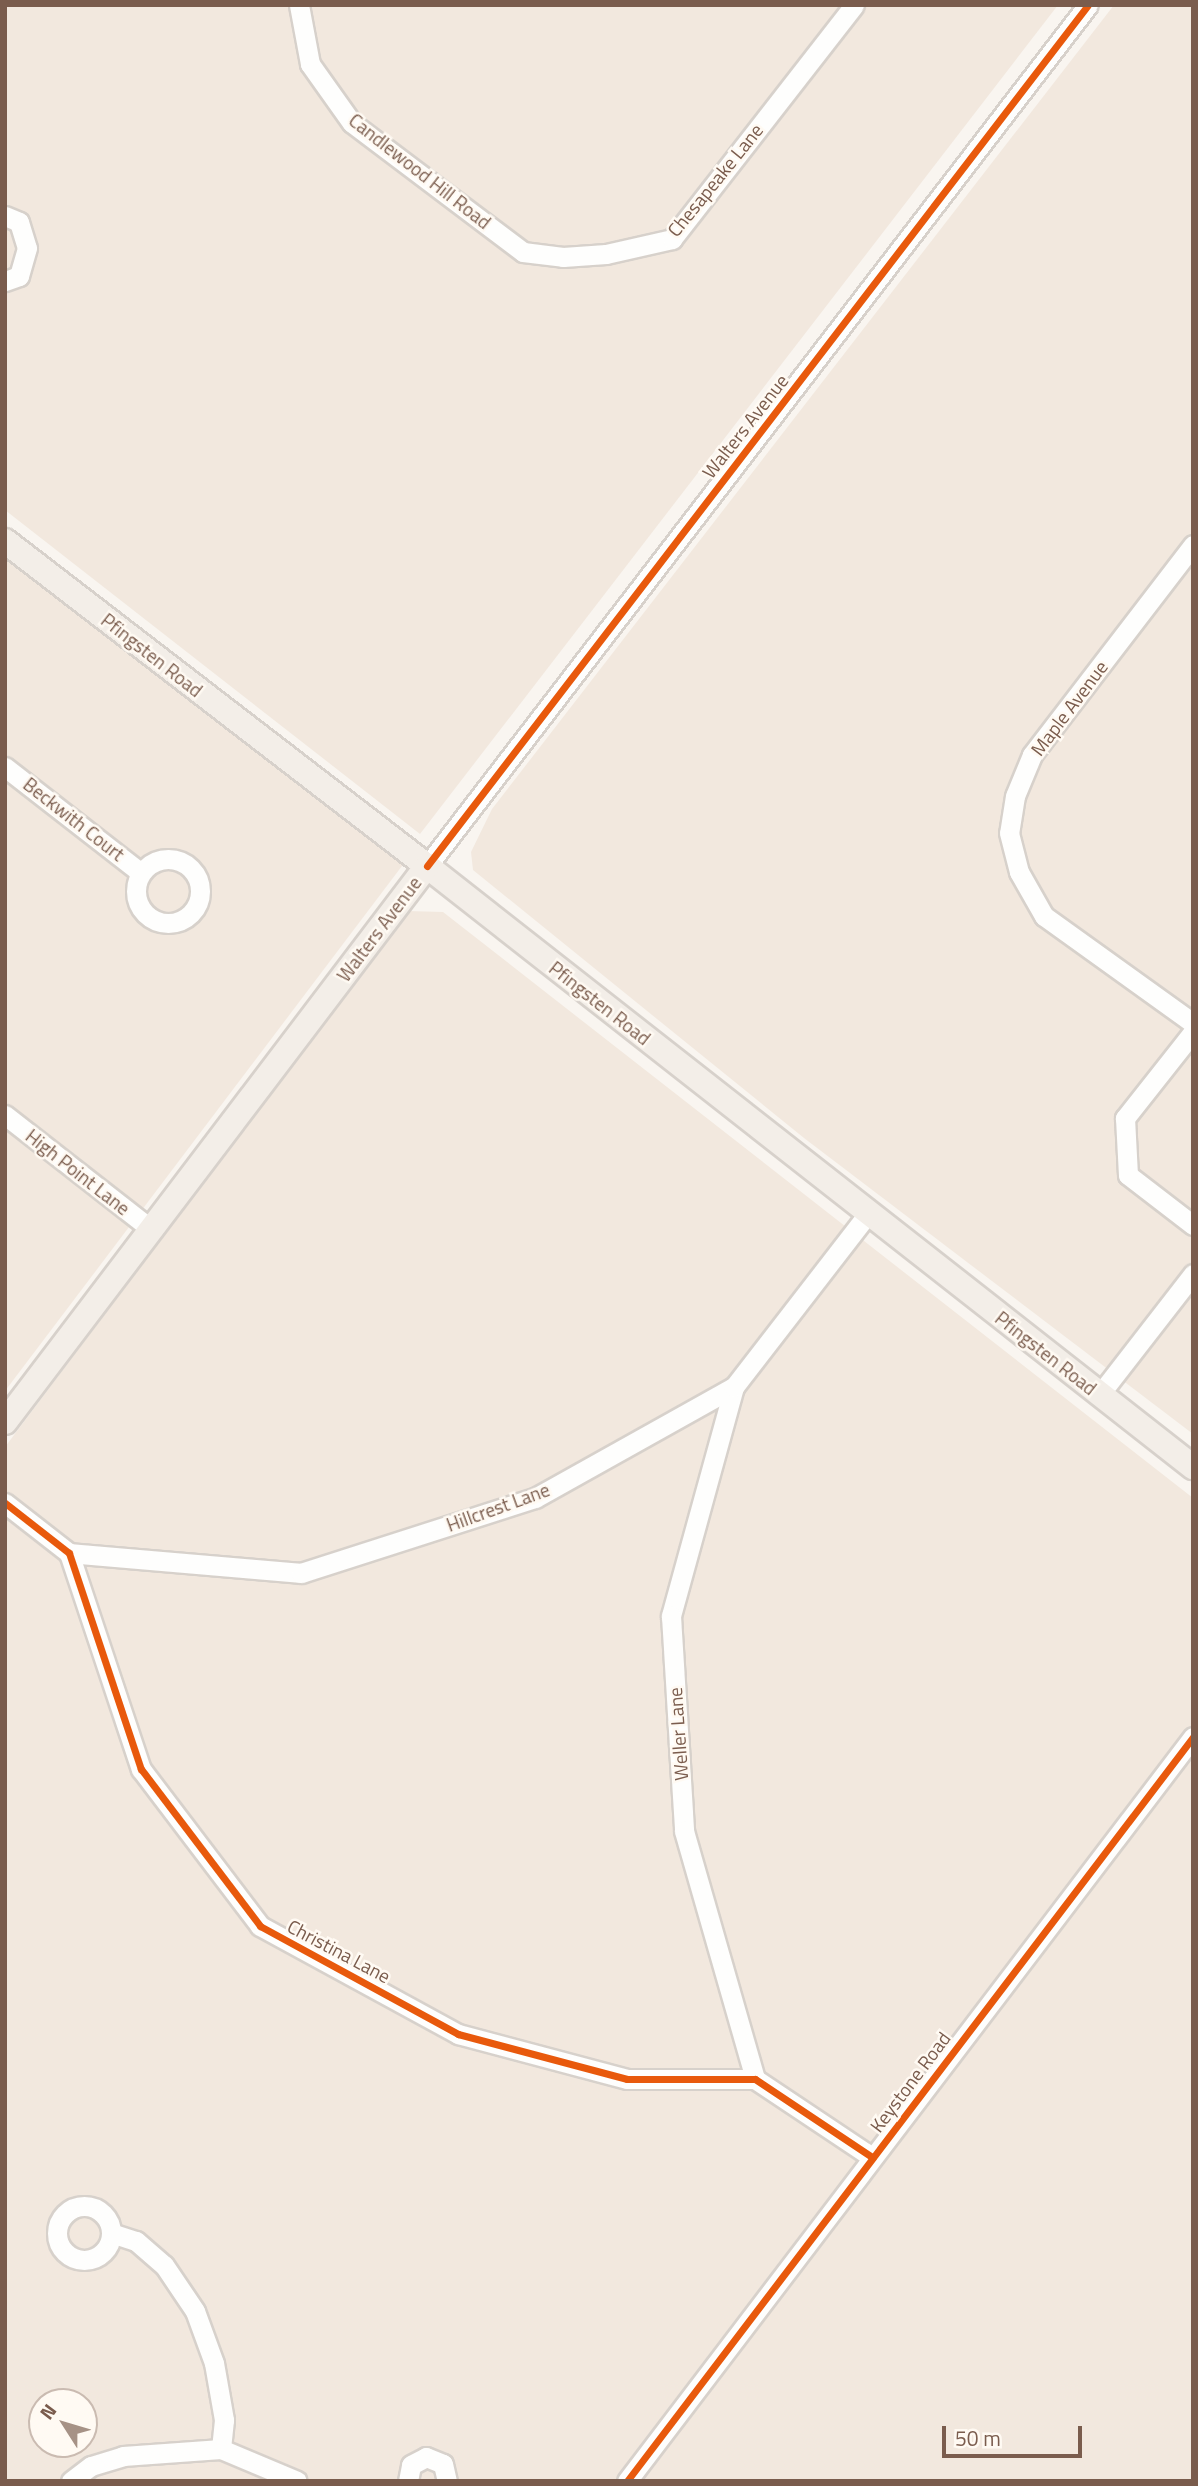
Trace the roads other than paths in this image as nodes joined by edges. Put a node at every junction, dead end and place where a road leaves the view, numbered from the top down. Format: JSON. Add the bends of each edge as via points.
{"nodes":[{"id":1,"x":299,"y":5,"type":"edge"},
{"id":2,"x":854,"y":5,"type":"edge"},
{"id":3,"x":1088,"y":5,"type":"edge"},
{"id":4,"x":5,"y":216,"type":"edge"},
{"id":5,"x":523,"y":251,"type":"joint"},
{"id":6,"x":5,"y":281,"type":"edge"},
{"id":7,"x":5,"y":541,"type":"edge"},
{"id":8,"x":1193,"y":545,"type":"edge"},
{"id":9,"x":5,"y":767,"type":"edge"},
{"id":10,"x":427,"y":866,"type":"junction"},
{"id":11,"x":141,"y":873,"type":"dead end"},
{"id":12,"x":1193,"y":1023,"type":"edge"},
{"id":13,"x":1193,"y":1031,"type":"edge"},
{"id":14,"x":5,"y":1115,"type":"edge"},
{"id":15,"x":867,"y":1214,"type":"junction"},
{"id":16,"x":1193,"y":1226,"type":"edge"},
{"id":17,"x":151,"y":1229,"type":"junction"},
{"id":18,"x":1193,"y":1274,"type":"edge"},
{"id":19,"x":734,"y":1387,"type":"junction"},
{"id":20,"x":1100,"y":1394,"type":"junction"},
{"id":21,"x":5,"y":1422,"type":"edge"},
{"id":22,"x":1193,"y":1467,"type":"edge"},
{"id":23,"x":5,"y":1503,"type":"edge"},
{"id":24,"x":69,"y":1553,"type":"junction"},
{"id":25,"x":1193,"y":1737,"type":"edge"},
{"id":26,"x":755,"y":2079,"type":"junction"},
{"id":27,"x":872,"y":2157,"type":"junction"},
{"id":28,"x":111,"y":2233,"type":"dead end"},
{"id":29,"x":221,"y":2449,"type":"junction"},
{"id":30,"x":71,"y":2481,"type":"edge"},
{"id":31,"x":297,"y":2481,"type":"edge"},
{"id":32,"x":408,"y":2481,"type":"edge"},
{"id":33,"x":447,"y":2481,"type":"edge"},
{"id":34,"x":627,"y":2481,"type":"edge"}],
"edges":[{"from":1,"to":5,"type":"street","name":"Candlewood Hill Road","via":[[310,64],[352,123]]},
{"from":2,"to":5,"type":"street","name":"Chesapeake Lane","via":[[672,239],[606,254],[563,257]]},
{"from":3,"to":10,"type":"street","name":"Walters Avenue"},
{"from":4,"to":6,"type":"street","via":[[19,222],[27,248],[19,276]]},
{"from":7,"to":10,"type":"main road","name":"Pfingsten Road"},
{"from":8,"to":12,"type":"street","name":"Maple Avenue","via":[[1032,755],[1015,796],[1009,833],[1019,872],[1044,916]]},
{"from":9,"to":11,"type":"street","name":"Beckwith Court"},
{"from":10,"to":15,"type":"main road","name":"Pfingsten Road"},
{"from":10,"to":17,"type":"main road","name":"Walters Avenue"},
{"from":13,"to":16,"type":"street","via":[[1125,1118],[1128,1175]]},
{"from":14,"to":17,"type":"street","name":"High Point Lane"},
{"from":15,"to":19,"type":"street","name":"Hillcrest Lane"},
{"from":15,"to":20,"type":"main road","name":"Pfingsten Road"},
{"from":17,"to":21,"type":"main road","name":"Walters Avenue"},
{"from":18,"to":20,"type":"street"},
{"from":19,"to":24,"type":"street","name":"Hillcrest Lane","via":[[535,1498],[301,1573]]},
{"from":19,"to":26,"type":"street","name":"Weller Lane","via":[[671,1616],[684,1831]]},
{"from":20,"to":22,"type":"main road","name":"Pfingsten Road"},
{"from":23,"to":24,"type":"street"},
{"from":24,"to":26,"type":"street","name":"Christina Lane","via":[[141,1769],[260,1926],[458,2034],[627,2079]]},
{"from":25,"to":27,"type":"street","name":"Keystone Road"},
{"from":26,"to":27,"type":"street"},
{"from":27,"to":34,"type":"street","name":"Keystone Road"},
{"from":28,"to":29,"type":"street","via":[[136,2241],[164,2265],[195,2311],[214,2363],[224,2420]]},
{"from":29,"to":30,"type":"street","via":[[123,2456],[91,2466]]},
{"from":29,"to":31,"type":"street"},
{"from":32,"to":33,"type":"street","via":[[411,2465],[426,2457],[443,2464]]}]}
